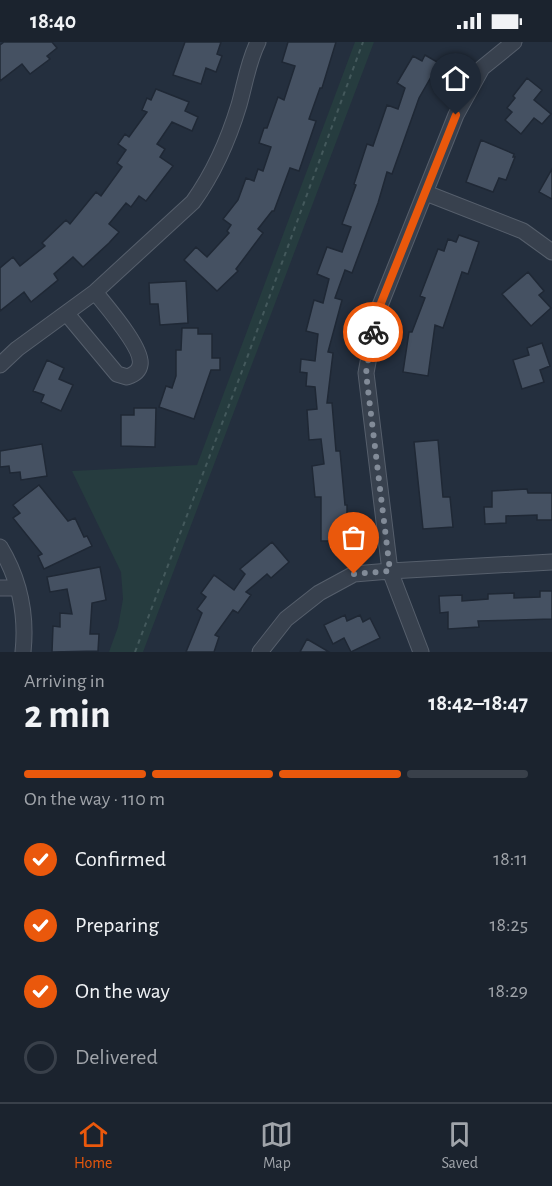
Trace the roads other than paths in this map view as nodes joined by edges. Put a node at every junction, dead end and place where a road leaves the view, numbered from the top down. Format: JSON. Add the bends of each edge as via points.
{"nodes":[{"id":1,"x":258,"y":42,"type":"edge"},
{"id":2,"x":514,"y":42,"type":"edge"},
{"id":3,"x":426,"y":193,"type":"junction"},
{"id":4,"x":552,"y":252,"type":"edge"},
{"id":5,"x":95,"y":292,"type":"junction"},
{"id":6,"x":67,"y":314,"type":"junction"},
{"id":7,"x":0,"y":365,"type":"edge"},
{"id":8,"x":0,"y":547,"type":"edge"},
{"id":9,"x":552,"y":562,"type":"edge"},
{"id":10,"x":390,"y":571,"type":"junction"},
{"id":11,"x":0,"y":588,"type":"edge"},
{"id":12,"x":18,"y":588,"type":"junction"},
{"id":13,"x":23,"y":652,"type":"edge"},
{"id":14,"x":260,"y":652,"type":"edge"},
{"id":15,"x":420,"y":652,"type":"edge"}],
"edges":[{"from":1,"to":5,"type":"street","via":[[239,104],[203,188],[193,202]]},
{"from":2,"to":3,"type":"street","via":[[482,68],[456,115]]},
{"from":3,"to":4,"type":"street","via":[[523,231]]},
{"from":3,"to":10,"type":"street","via":[[377,313],[366,373]]},
{"from":5,"to":6,"type":"street"},
{"from":5,"to":6,"type":"street","via":[[136,347],[141,358],[135,374],[117,374]]},
{"from":6,"to":7,"type":"street"},
{"from":8,"to":12,"type":"street"},
{"from":9,"to":10,"type":"street"},
{"from":10,"to":14,"type":"street","via":[[354,574],[319,593],[286,619]]},
{"from":10,"to":15,"type":"street"},
{"from":11,"to":12,"type":"street"},
{"from":12,"to":13,"type":"street","via":[[25,626]]}]}
